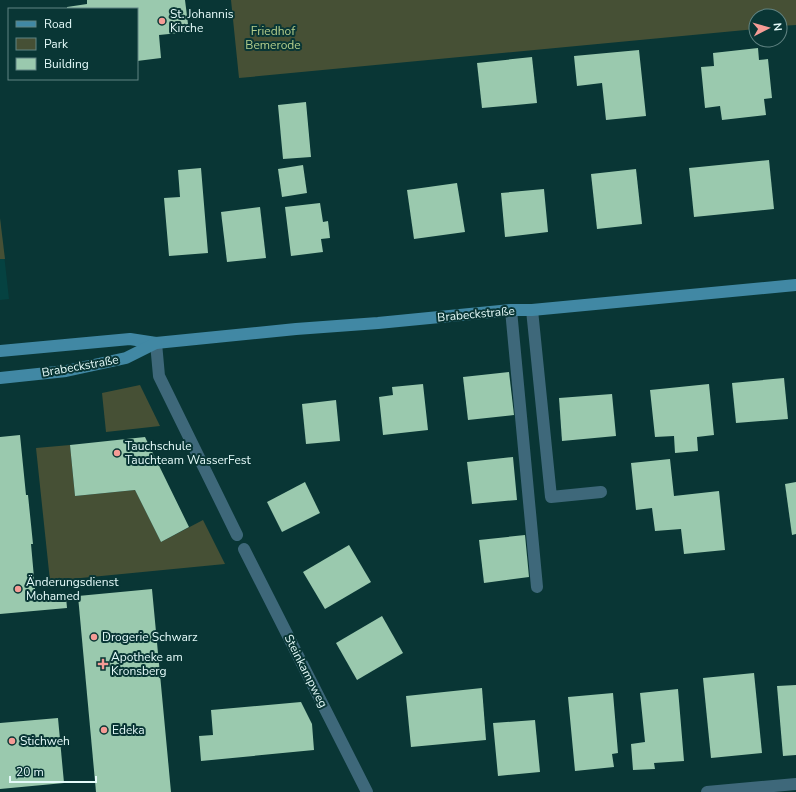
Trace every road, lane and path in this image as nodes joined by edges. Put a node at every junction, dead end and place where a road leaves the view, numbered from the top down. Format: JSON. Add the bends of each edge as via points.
{"nodes":[{"id":1,"x":796,"y":285,"type":"edge"},
{"id":2,"x":511,"y":310,"type":"junction"},
{"id":3,"x":532,"y":310,"type":"junction"},
{"id":4,"x":156,"y":343,"type":"junction"},
{"id":5,"x":0,"y":350,"type":"edge"},
{"id":6,"x":0,"y":378,"type":"edge"},
{"id":7,"x":601,"y":492,"type":"dead end"},
{"id":8,"x":237,"y":535,"type":"dead end"},
{"id":9,"x":244,"y":549,"type":"dead end"},
{"id":10,"x":537,"y":587,"type":"dead end"},
{"id":11,"x":796,"y":784,"type":"edge"},
{"id":12,"x":367,"y":792,"type":"edge"},
{"id":13,"x":707,"y":792,"type":"edge"}],
"edges":[{"from":1,"to":3,"type":"main road","name":"Brabeckstraße"},
{"from":2,"to":3,"type":"main road","name":"Brabeckstraße"},
{"from":2,"to":4,"type":"main road","name":"Brabeckstraße"},
{"from":2,"to":10,"type":"street"},
{"from":3,"to":7,"type":"street","via":[[551,497]]},
{"from":4,"to":5,"type":"main road","name":"Brabeckstraße","via":[[130,339]]},
{"from":4,"to":6,"type":"main road","name":"Brabeckstraße","via":[[126,358],[66,371]]},
{"from":4,"to":8,"type":"street","via":[[159,376]]},
{"from":9,"to":12,"type":"street","name":"Steinkampweg"},
{"from":11,"to":13,"type":"street"}]}
